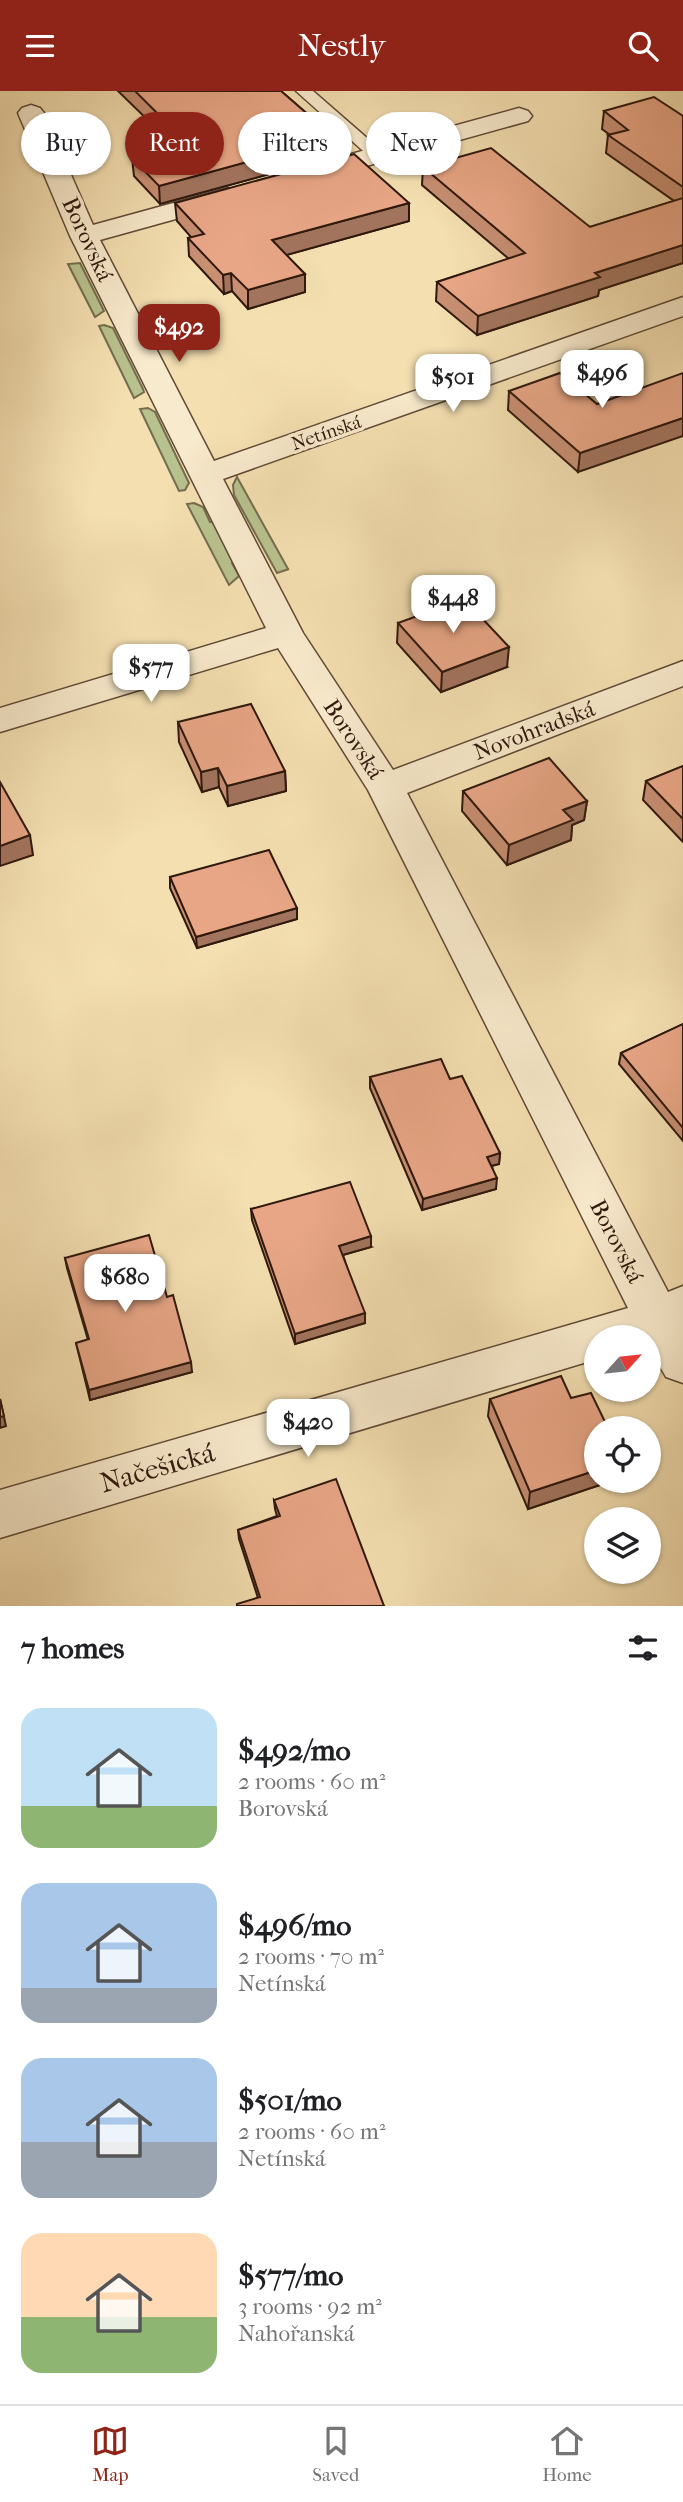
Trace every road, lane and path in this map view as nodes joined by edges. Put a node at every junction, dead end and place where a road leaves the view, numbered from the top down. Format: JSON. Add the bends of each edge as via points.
{"nodes":[{"id":1,"x":303,"y":91,"type":"edge"},
{"id":2,"x":519,"y":116,"type":"dead end"},
{"id":3,"x":461,"y":132,"type":"edge"},
{"id":4,"x":366,"y":145,"type":"edge"},
{"id":5,"x":366,"y":158,"type":"edge"},
{"id":6,"x":58,"y":175,"type":"edge"},
{"id":7,"x":284,"y":181,"type":"edge"},
{"id":8,"x":257,"y":188,"type":"edge"},
{"id":9,"x":84,"y":236,"type":"junction"},
{"id":10,"x":683,"y":306,"type":"edge"},
{"id":11,"x":206,"y":474,"type":"junction"},
{"id":12,"x":286,"y":634,"type":"junction"},
{"id":13,"x":683,"y":673,"type":"edge"},
{"id":14,"x":0,"y":720,"type":"edge"},
{"id":15,"x":385,"y":787,"type":"junction"},
{"id":16,"x":670,"y":1313,"type":"edge"},
{"id":17,"x":634,"y":1325,"type":"edge"},
{"id":18,"x":584,"y":1341,"type":"edge"},
{"id":19,"x":683,"y":1362,"type":"edge"},
{"id":20,"x":0,"y":1514,"type":"edge"}],
"edges":[{"from":1,"to":4,"type":"lane"},
{"from":2,"to":3,"type":"street"},
{"from":5,"to":7,"type":"street"},
{"from":6,"to":9,"type":"street","name":"Borovská"},
{"from":8,"to":9,"type":"street"},
{"from":9,"to":11,"type":"street","name":"Borovská"},
{"from":10,"to":11,"type":"street","name":"Netínská"},
{"from":11,"to":12,"type":"street","name":"Borovská"},
{"from":12,"to":14,"type":"street"},
{"from":12,"to":15,"type":"street","name":"Borovská"},
{"from":13,"to":15,"type":"street","name":"Novohradská"},
{"from":15,"to":16,"type":"street","name":"Borovská"},
{"from":16,"to":17,"type":"street","name":"Načešická"},
{"from":16,"to":19,"type":"street","name":"Borovská"},
{"from":18,"to":20,"type":"street","name":"Načešická"}]}
